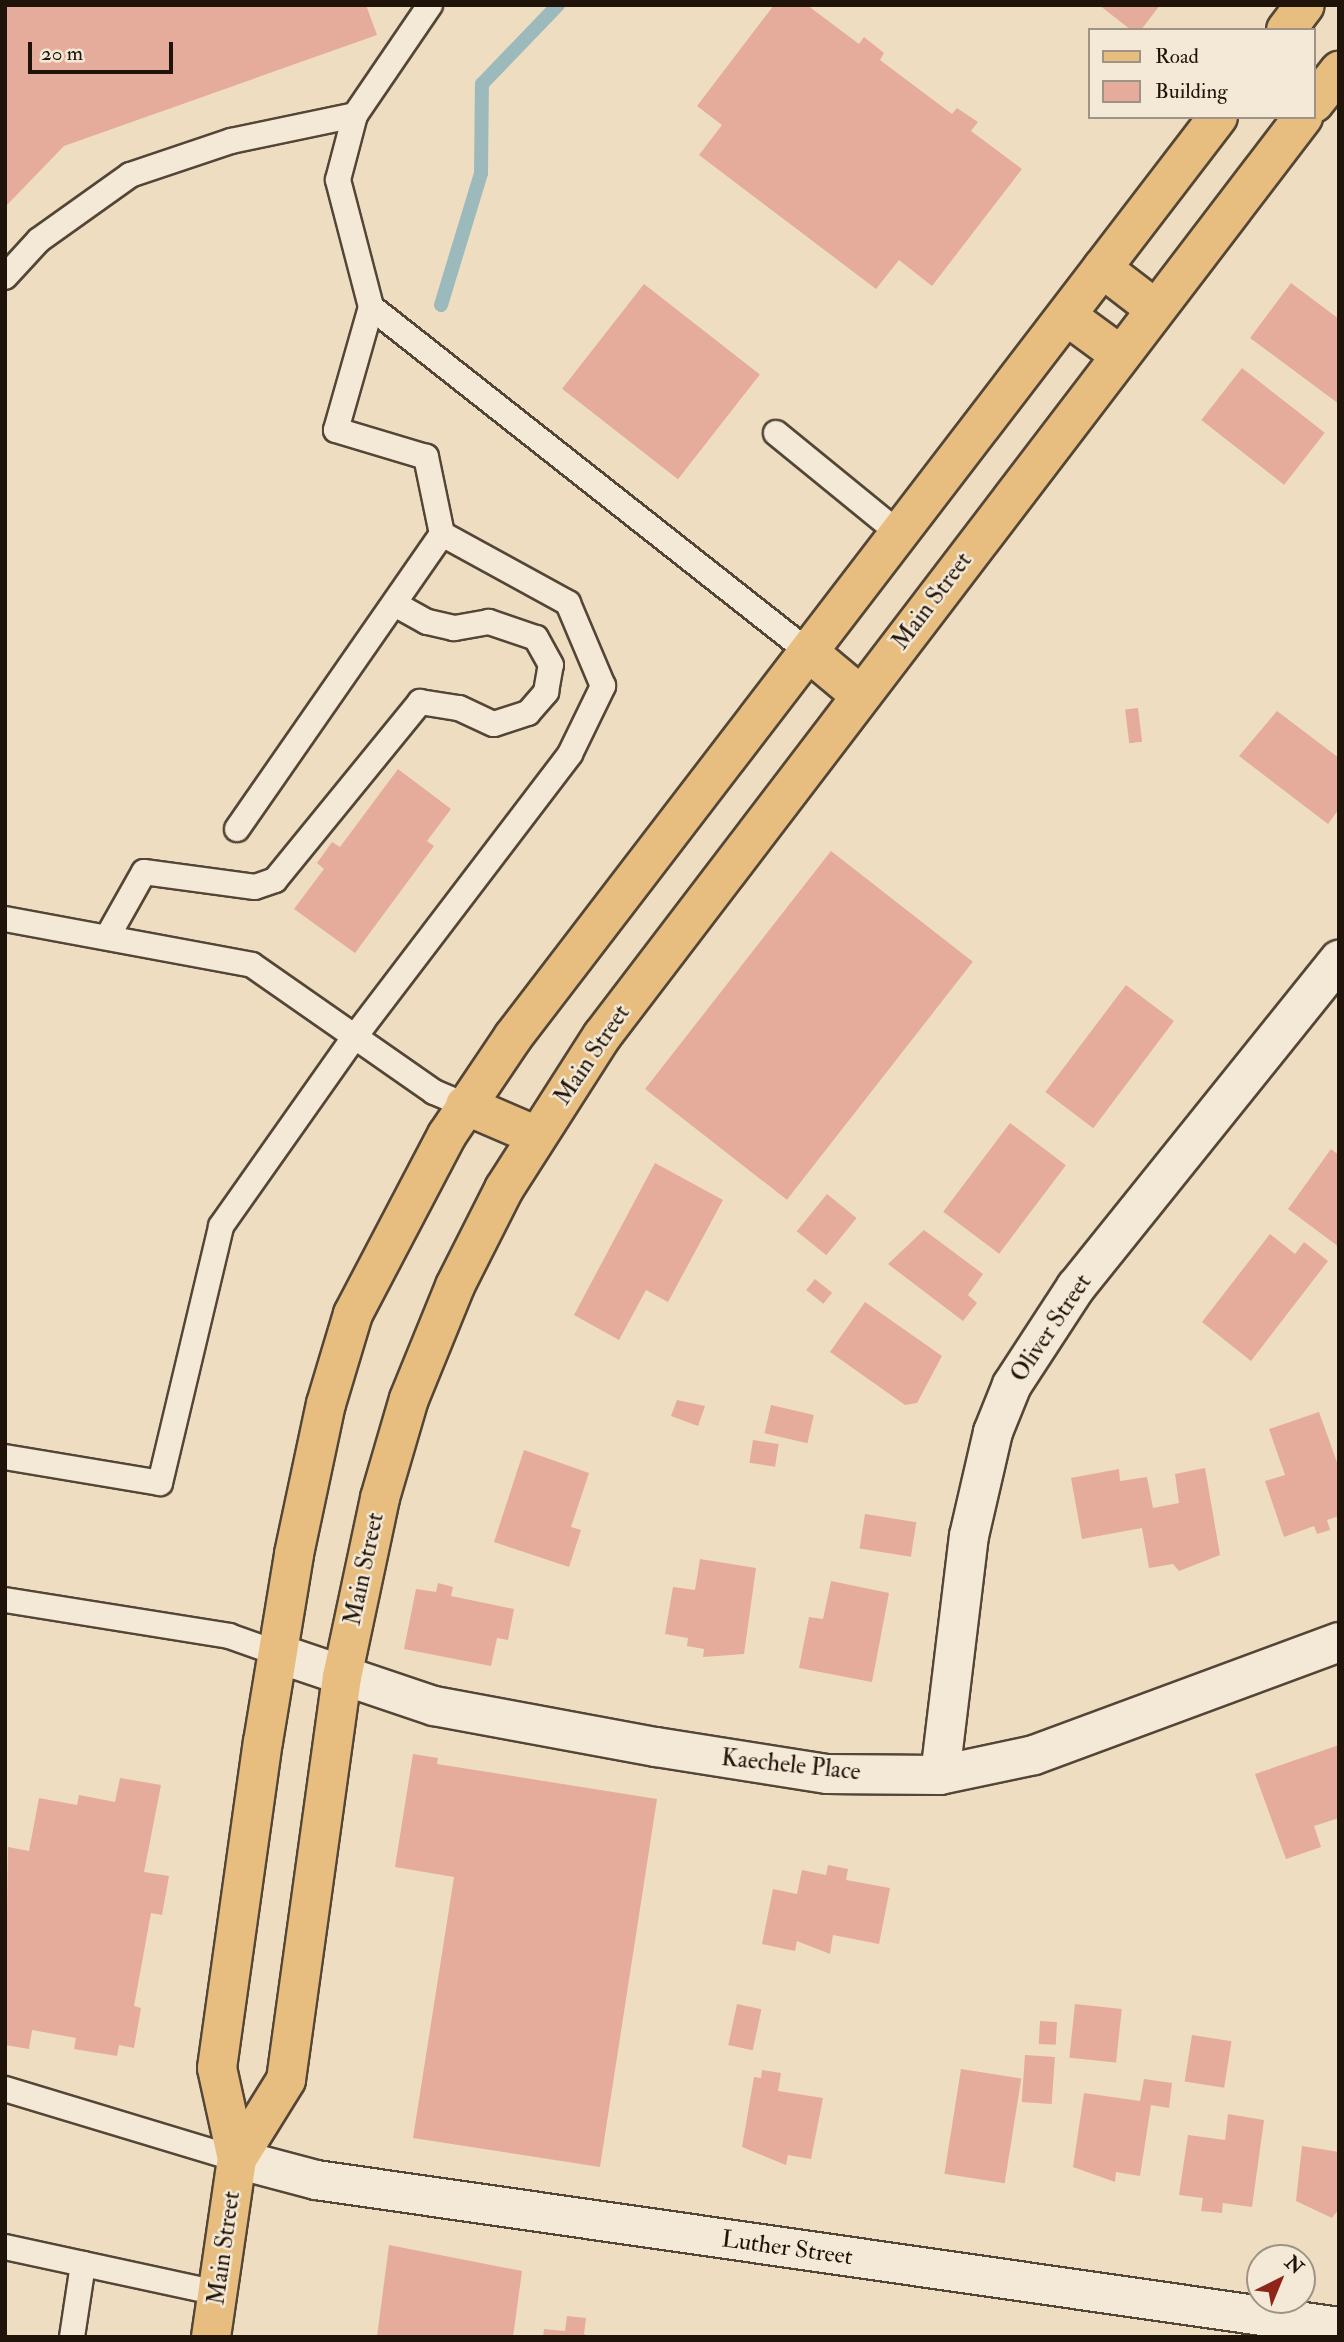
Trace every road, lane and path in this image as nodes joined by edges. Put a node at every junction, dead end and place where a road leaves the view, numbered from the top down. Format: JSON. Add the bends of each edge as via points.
{"nodes":[{"id":1,"x":430,"y":5,"type":"edge"},
{"id":2,"x":1305,"y":5,"type":"edge"},
{"id":3,"x":1288,"y":28,"type":"edge"},
{"id":4,"x":1339,"y":71,"type":"edge"},
{"id":5,"x":1316,"y":100,"type":"edge"},
{"id":6,"x":355,"y":115,"type":"junction"},
{"id":7,"x":1217,"y":119,"type":"edge"},
{"id":8,"x":1301,"y":119,"type":"edge"},
{"id":9,"x":1102,"y":268,"type":"junction"},
{"id":10,"x":5,"y":277,"type":"edge"},
{"id":11,"x":371,"y":307,"type":"junction"},
{"id":12,"x":1154,"y":308,"type":"junction"},
{"id":13,"x":1067,"y":316,"type":"junction"},
{"id":14,"x":1119,"y":354,"type":"junction"},
{"id":15,"x":776,"y":433,"type":"dead end"},
{"id":16,"x":442,"y":534,"type":"junction"},
{"id":17,"x":901,"y":535,"type":"junction"},
{"id":18,"x":395,"y":604,"type":"junction"},
{"id":19,"x":811,"y":654,"type":"junction"},
{"id":20,"x":860,"y":695,"type":"junction"},
{"id":21,"x":237,"y":829,"type":"dead end"},
{"id":22,"x":5,"y":919,"type":"edge"},
{"id":23,"x":109,"y":934,"type":"junction"},
{"id":24,"x":1339,"y":960,"type":"edge"},
{"id":25,"x":353,"y":1039,"type":"junction"},
{"id":26,"x":465,"y":1105,"type":"junction"},
{"id":27,"x":537,"y":1136,"type":"junction"},
{"id":28,"x":5,"y":1457,"type":"edge"},
{"id":29,"x":5,"y":1600,"type":"edge"},
{"id":30,"x":1339,"y":1642,"type":"edge"},
{"id":31,"x":277,"y":1653,"type":"junction"},
{"id":32,"x":342,"y":1677,"type":"junction"},
{"id":33,"x":940,"y":1775,"type":"junction"},
{"id":34,"x":5,"y":2089,"type":"edge"},
{"id":35,"x":237,"y":2159,"type":"junction"},
{"id":36,"x":5,"y":2247,"type":"edge"},
{"id":37,"x":83,"y":2264,"type":"junction"},
{"id":38,"x":217,"y":2293,"type":"junction"},
{"id":39,"x":1339,"y":2327,"type":"edge"},
{"id":40,"x":72,"y":2337,"type":"edge"},
{"id":41,"x":211,"y":2337,"type":"edge"}],
"edges":[{"from":1,"to":6,"type":"lane"},
{"from":2,"to":3,"type":"main road"},
{"from":4,"to":5,"type":"main road"},
{"from":6,"to":10,"type":"lane","via":[[230,141],[130,174],[39,240]]},
{"from":6,"to":11,"type":"lane","via":[[338,180]]},
{"from":7,"to":9,"type":"main road","name":"Main Street"},
{"from":8,"to":12,"type":"main road","name":"Main Street"},
{"from":9,"to":12,"type":"main road"},
{"from":9,"to":13,"type":"main road","name":"Main Street"},
{"from":11,"to":16,"type":"lane","via":[[336,430],[426,457]]},
{"from":11,"to":19,"type":"lane"},
{"from":12,"to":14,"type":"main road","name":"Main Street"},
{"from":13,"to":14,"type":"main road"},
{"from":13,"to":17,"type":"main road","name":"Main Street"},
{"from":14,"to":20,"type":"main road","name":"Main Street"},
{"from":15,"to":17,"type":"lane"},
{"from":16,"to":18,"type":"lane"},
{"from":16,"to":25,"type":"lane","via":[[568,603],[603,686],[570,754]]},
{"from":17,"to":19,"type":"main road","name":"Main Street"},
{"from":18,"to":21,"type":"lane"},
{"from":18,"to":23,"type":"lane","via":[[428,622],[454,628],[489,622],[536,638],[551,665],[546,692],[528,713],[494,724],[459,708],[420,702],[275,880],[255,887],[144,872]]},
{"from":19,"to":20,"type":"main road"},
{"from":19,"to":26,"type":"main road","name":"Main Street"},
{"from":20,"to":27,"type":"main road","name":"Main Street","via":[[602,1036]]},
{"from":22,"to":23,"type":"lane"},
{"from":23,"to":25,"type":"lane","via":[[252,965]]},
{"from":24,"to":33,"type":"street","name":"Oliver Street","via":[[1076,1287],[1012,1385],[993,1432],[969,1536]]},
{"from":25,"to":26,"type":"lane"},
{"from":25,"to":28,"type":"lane","via":[[221,1226],[160,1483]]},
{"from":26,"to":27,"type":"main road"},
{"from":26,"to":31,"type":"main road","name":"Main Street","via":[[353,1314],[326,1404]]},
{"from":27,"to":32,"type":"main road","name":"Main Street","via":[[455,1286],[410,1399],[380,1498]]},
{"from":29,"to":31,"type":"lane","via":[[229,1636]]},
{"from":30,"to":33,"type":"street","name":"Kaechele Place","via":[[1034,1755]]},
{"from":31,"to":32,"type":"street","name":"Kaechele Place"},
{"from":31,"to":35,"type":"main road","name":"Main Street","via":[[218,2068]]},
{"from":32,"to":33,"type":"street","name":"Kaechele Place","via":[[433,1706],[656,1747],[827,1774]]},
{"from":32,"to":35,"type":"main road","name":"Main Street","via":[[286,2080]]},
{"from":34,"to":35,"type":"lane"},
{"from":35,"to":38,"type":"main road","name":"Main Street"},
{"from":35,"to":39,"type":"street","name":"Luther Street","via":[[316,2180]]},
{"from":36,"to":37,"type":"lane"},
{"from":37,"to":38,"type":"lane"},
{"from":37,"to":40,"type":"lane"},
{"from":38,"to":41,"type":"main road","name":"Main Street"}]}
